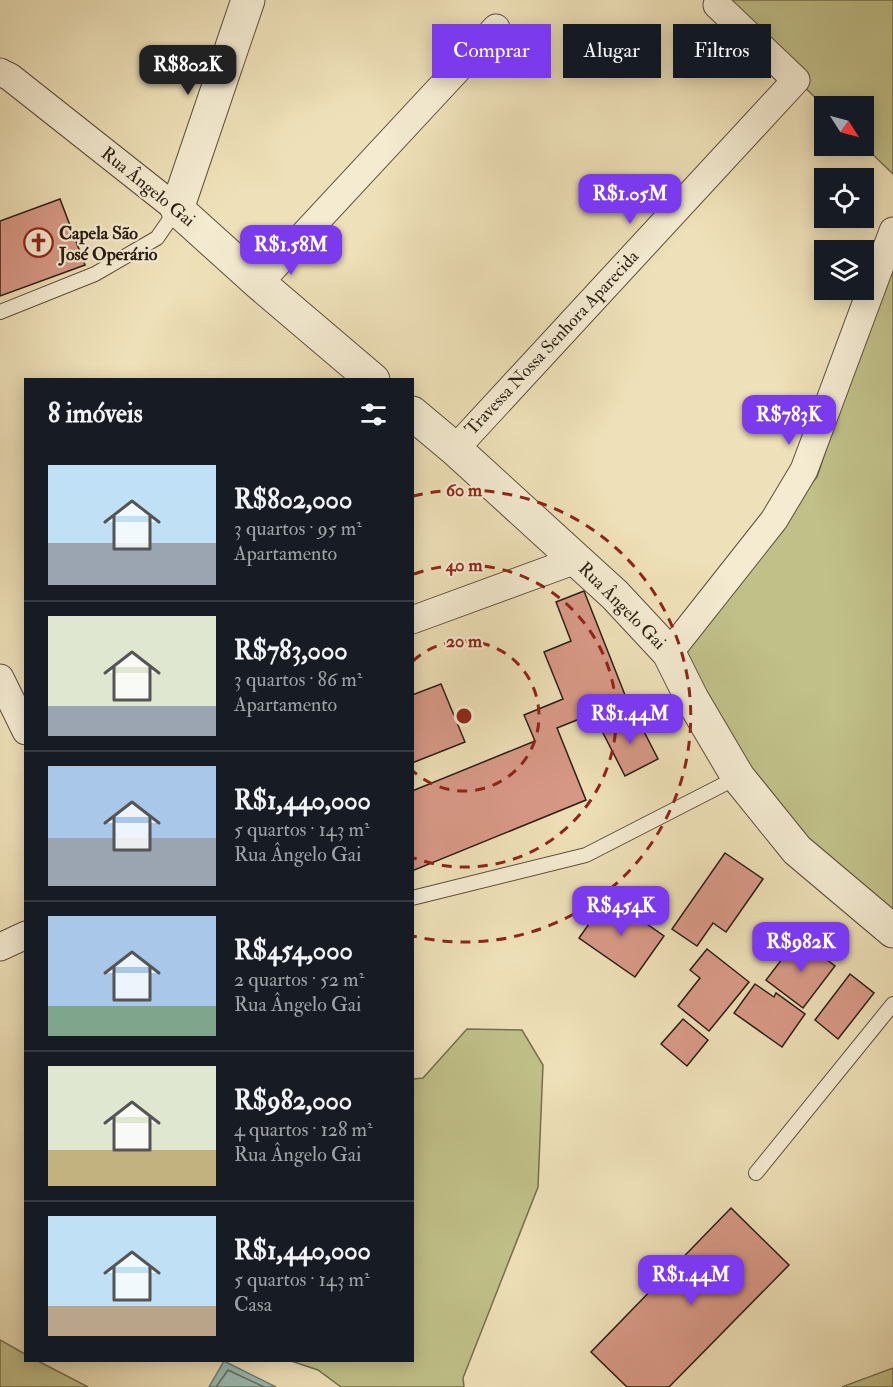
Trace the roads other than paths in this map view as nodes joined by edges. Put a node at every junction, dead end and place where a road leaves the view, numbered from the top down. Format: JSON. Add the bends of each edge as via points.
{"nodes":[{"id":1,"x":248,"y":0,"type":"edge"},
{"id":2,"x":717,"y":5,"type":"dead end"},
{"id":3,"x":0,"y":72,"type":"edge"},
{"id":4,"x":450,"y":78,"type":"edge"},
{"id":5,"x":177,"y":209,"type":"junction"},
{"id":6,"x":893,"y":231,"type":"edge"},
{"id":7,"x":259,"y":283,"type":"junction"},
{"id":8,"x":0,"y":312,"type":"edge"},
{"id":9,"x":371,"y":378,"type":"edge"},
{"id":10,"x":414,"y":415,"type":"edge"},
{"id":11,"x":455,"y":449,"type":"junction"},
{"id":12,"x":576,"y":560,"type":"junction"},
{"id":13,"x":414,"y":619,"type":"edge"},
{"id":14,"x":669,"y":653,"type":"junction"},
{"id":15,"x":0,"y":678,"type":"edge"},
{"id":16,"x":24,"y":727,"type":"edge"},
{"id":17,"x":738,"y":777,"type":"junction"},
{"id":18,"x":414,"y":898,"type":"edge"},
{"id":19,"x":893,"y":931,"type":"edge"},
{"id":20,"x":24,"y":936,"type":"edge"},
{"id":21,"x":0,"y":947,"type":"edge"},
{"id":22,"x":893,"y":1004,"type":"edge"},
{"id":23,"x":756,"y":1173,"type":"dead end"}],
"edges":[{"from":1,"to":5,"type":"street"},
{"from":2,"to":11,"type":"street","name":"Travessa Nossa Senhora Aparecida","via":[[796,80]]},
{"from":3,"to":5,"type":"street","name":"Rua Ângelo Gai"},
{"from":4,"to":7,"type":"street"},
{"from":5,"to":7,"type":"street","name":"Rua Ângelo Gai"},
{"from":5,"to":8,"type":"lane","via":[[157,238],[140,248],[95,274]]},
{"from":6,"to":14,"type":"street","via":[[804,470],[774,520]]},
{"from":7,"to":9,"type":"street","name":"Rua Ângelo Gai"},
{"from":10,"to":11,"type":"street","name":"Rua Ângelo Gai"},
{"from":11,"to":12,"type":"street","name":"Rua Ângelo Gai"},
{"from":12,"to":13,"type":"street"},
{"from":12,"to":14,"type":"street","name":"Rua Ângelo Gai"},
{"from":14,"to":17,"type":"street","name":"Rua Ângelo Gai"},
{"from":15,"to":16,"type":"street"},
{"from":17,"to":18,"type":"lane","via":[[586,855]]},
{"from":17,"to":19,"type":"street","name":"Rua Ângelo Gai","via":[[797,850]]},
{"from":20,"to":21,"type":"street"},
{"from":22,"to":23,"type":"lane"}]}
